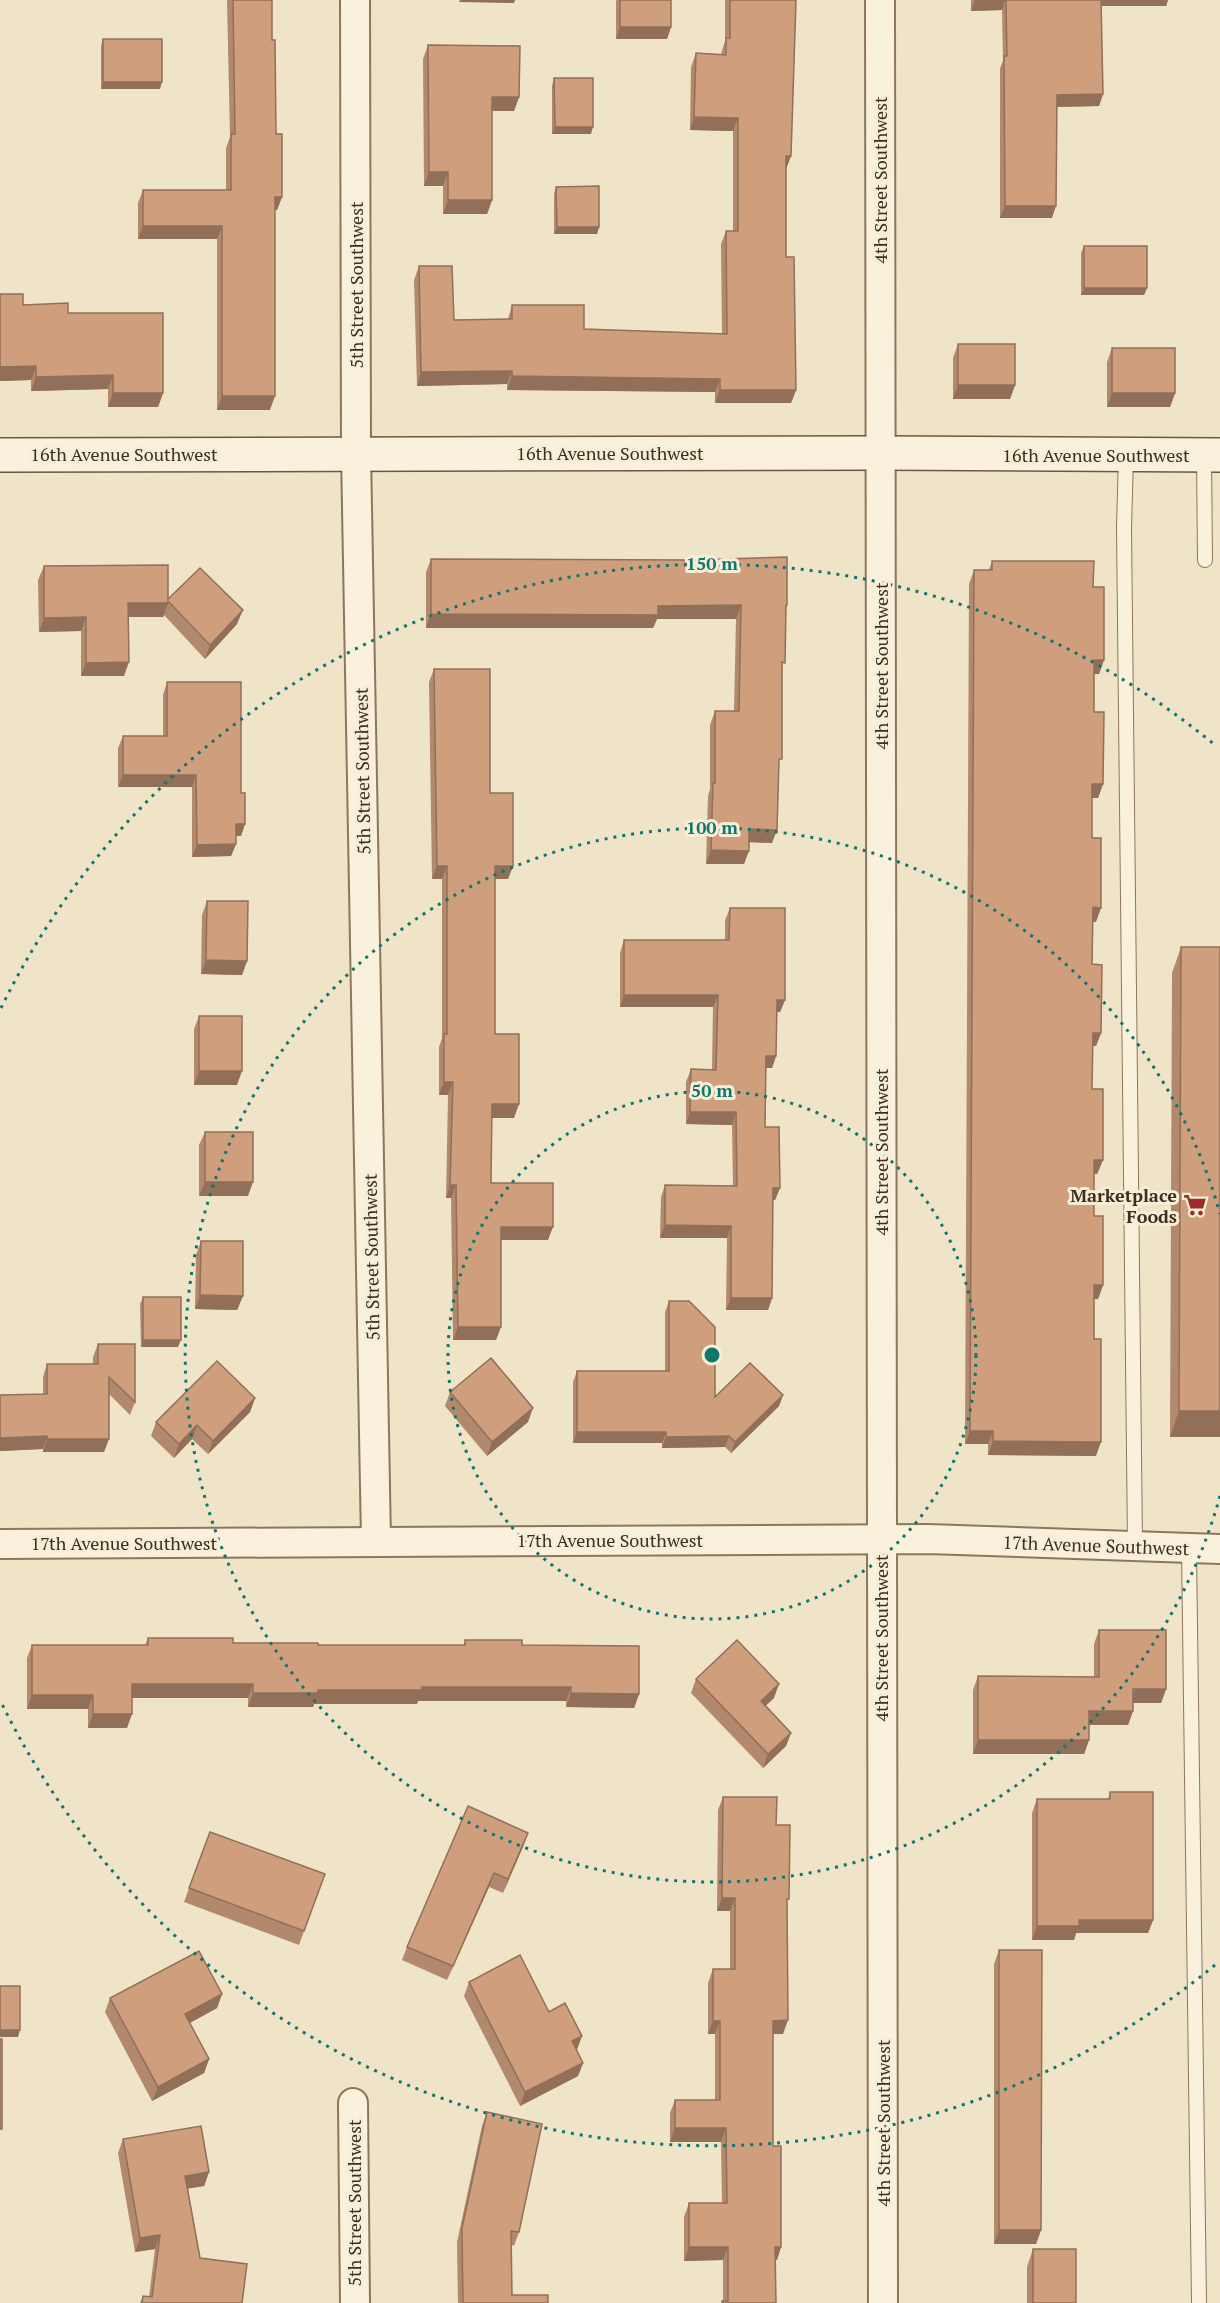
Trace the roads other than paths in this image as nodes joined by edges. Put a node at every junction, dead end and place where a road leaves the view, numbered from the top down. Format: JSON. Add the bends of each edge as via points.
{"nodes":[{"id":1,"x":355,"y":0,"type":"edge"},
{"id":2,"x":880,"y":0,"type":"edge"},
{"id":3,"x":356,"y":453,"type":"junction"},
{"id":4,"x":881,"y":453,"type":"junction"},
{"id":5,"x":0,"y":455,"type":"edge"},
{"id":6,"x":1212,"y":455,"type":"edge"},
{"id":7,"x":1126,"y":456,"type":"junction"},
{"id":8,"x":1205,"y":560,"type":"dead end"},
{"id":9,"x":881,"y":1539,"type":"junction"},
{"id":10,"x":376,"y":1541,"type":"junction"},
{"id":11,"x":0,"y":1544,"type":"edge"},
{"id":12,"x":1135,"y":1546,"type":"junction"},
{"id":13,"x":1189,"y":1549,"type":"junction"},
{"id":14,"x":1220,"y":1549,"type":"edge"},
{"id":15,"x":353,"y":2103,"type":"dead end"},
{"id":16,"x":355,"y":2303,"type":"edge"},
{"id":17,"x":883,"y":2303,"type":"edge"},
{"id":18,"x":1199,"y":2303,"type":"edge"}],
"edges":[{"from":1,"to":3,"type":"street","name":"5th Street Southwest"},
{"from":2,"to":4,"type":"street","name":"4th Street Southwest"},
{"from":3,"to":4,"type":"street","name":"16th Avenue Southwest"},
{"from":3,"to":5,"type":"street","name":"16th Avenue Southwest"},
{"from":3,"to":10,"type":"street","name":"5th Street Southwest"},
{"from":4,"to":7,"type":"street","name":"16th Avenue Southwest"},
{"from":4,"to":9,"type":"street","name":"4th Street Southwest"},
{"from":6,"to":7,"type":"street","name":"16th Avenue Southwest"},
{"from":6,"to":8,"type":"lane"},
{"from":7,"to":12,"type":"lane"},
{"from":9,"to":10,"type":"street","name":"17th Avenue Southwest"},
{"from":9,"to":12,"type":"street","name":"17th Avenue Southwest"},
{"from":9,"to":17,"type":"street","name":"4th Street Southwest"},
{"from":10,"to":11,"type":"street","name":"17th Avenue Southwest"},
{"from":12,"to":13,"type":"street","name":"17th Avenue Southwest"},
{"from":13,"to":14,"type":"street","name":"17th Avenue Southwest"},
{"from":13,"to":18,"type":"lane"},
{"from":15,"to":16,"type":"street","name":"5th Street Southwest"}]}
